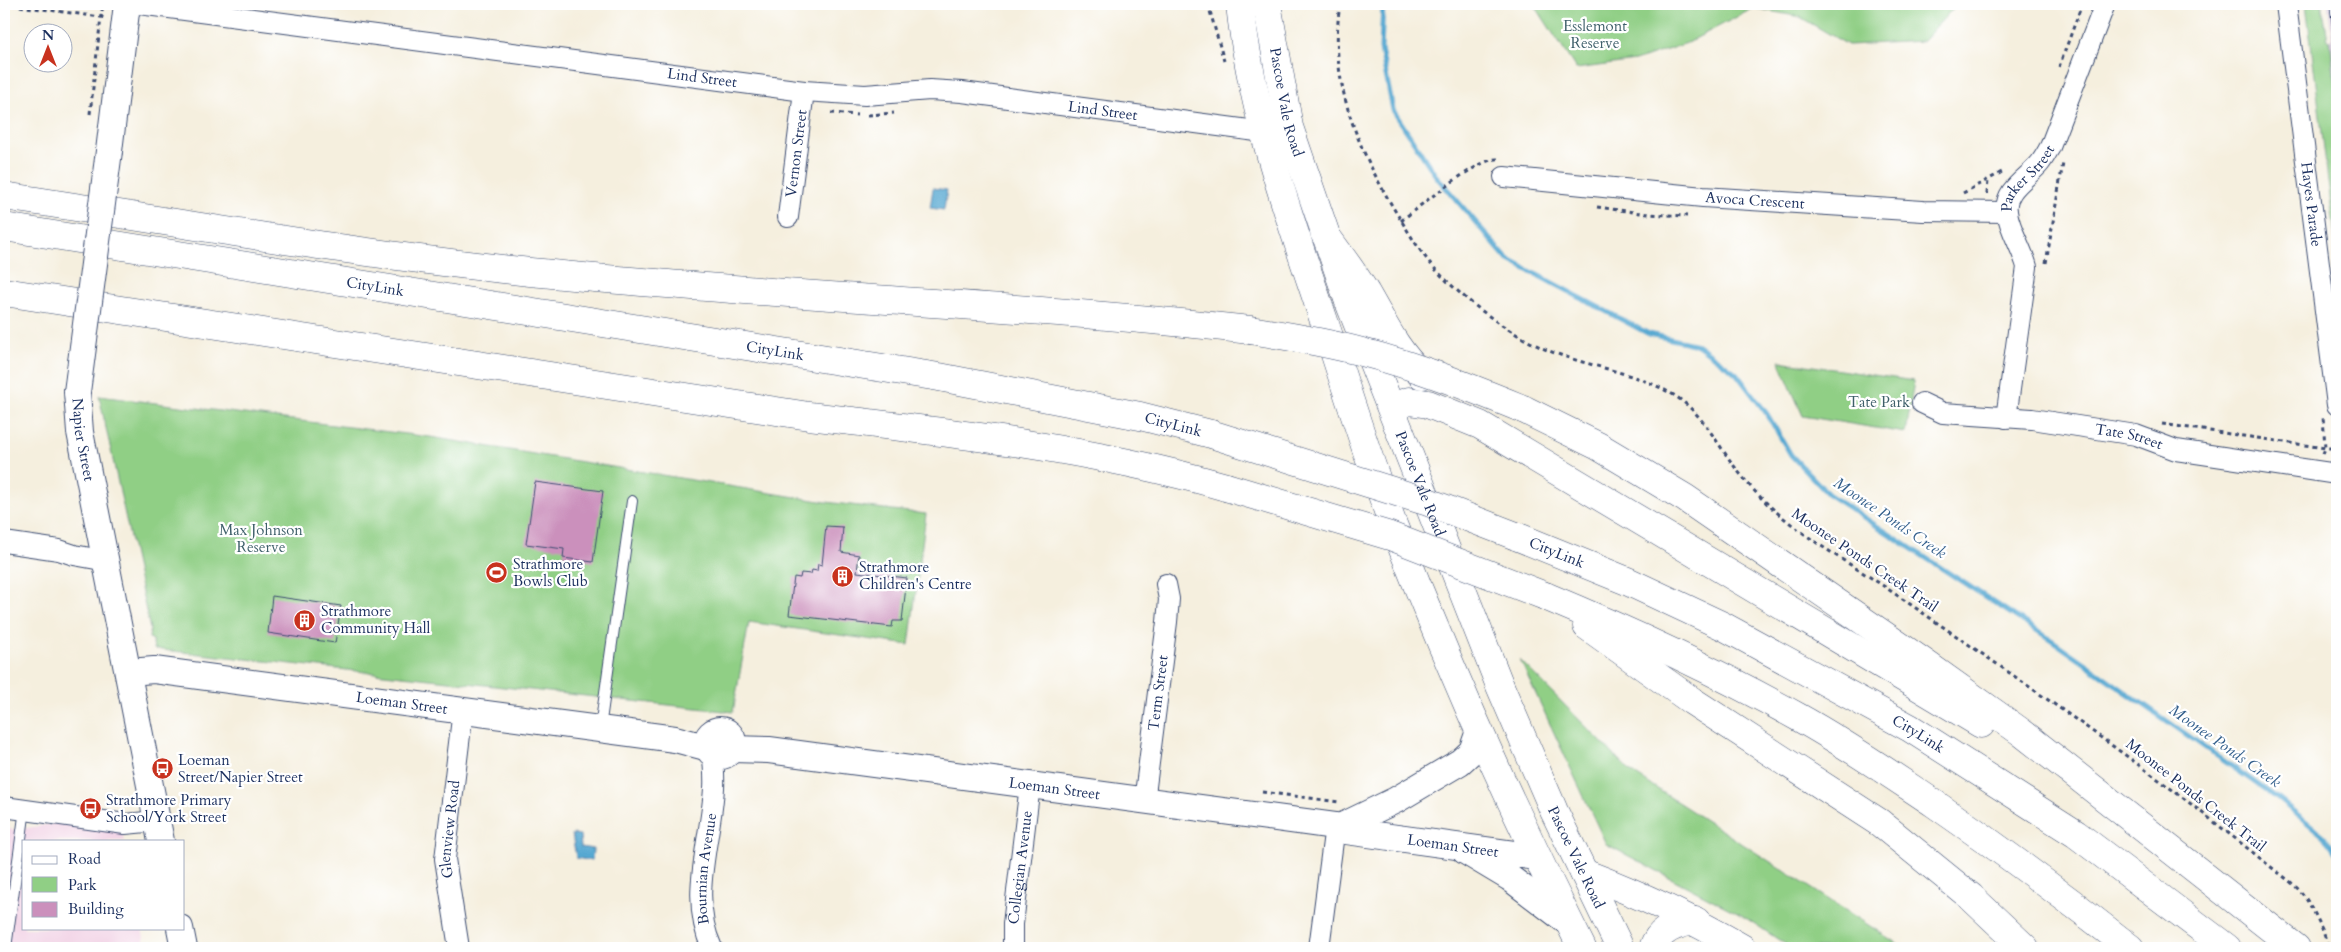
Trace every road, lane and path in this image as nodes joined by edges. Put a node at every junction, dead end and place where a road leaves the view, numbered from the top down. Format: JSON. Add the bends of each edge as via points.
{"nodes":[{"id":1,"x":4,"y":4,"type":"edge"},
{"id":2,"x":103,"y":4,"type":"edge"},
{"id":3,"x":127,"y":4,"type":"edge"},
{"id":4,"x":139,"y":4,"type":"edge"},
{"id":5,"x":1208,"y":4,"type":"edge"},
{"id":6,"x":1240,"y":4,"type":"edge"},
{"id":7,"x":1268,"y":4,"type":"edge"},
{"id":8,"x":1340,"y":4,"type":"edge"},
{"id":9,"x":2082,"y":4,"type":"edge"},
{"id":10,"x":2105,"y":4,"type":"edge"},
{"id":11,"x":2286,"y":4,"type":"edge"},
{"id":12,"x":1225,"y":64,"type":"dead end"},
{"id":13,"x":2057,"y":73,"type":"dead end"},
{"id":14,"x":804,"y":91,"type":"junction"},
{"id":15,"x":1264,"y":132,"type":"junction"},
{"id":16,"x":2067,"y":154,"type":"dead end"},
{"id":17,"x":1503,"y":168,"type":"joint"},
{"id":18,"x":2007,"y":168,"type":"dead end"},
{"id":19,"x":1961,"y":194,"type":"dead end"},
{"id":20,"x":4,"y":196,"type":"edge"},
{"id":21,"x":2007,"y":212,"type":"junction"},
{"id":22,"x":788,"y":217,"type":"dead end"},
{"id":23,"x":1401,"y":221,"type":"junction"},
{"id":24,"x":4,"y":226,"type":"edge"},
{"id":25,"x":1324,"y":233,"type":"junction"},
{"id":26,"x":2045,"y":268,"type":"dead end"},
{"id":27,"x":4,"y":292,"type":"edge"},
{"id":28,"x":1922,"y":403,"type":"dead end"},
{"id":29,"x":2337,"y":405,"type":"edge"},
{"id":30,"x":1391,"y":407,"type":"junction"},
{"id":31,"x":2006,"y":418,"type":"junction"},
{"id":32,"x":2161,"y":424,"type":"dead end"},
{"id":33,"x":1480,"y":425,"type":"junction"},
{"id":34,"x":1363,"y":438,"type":"junction"},
{"id":35,"x":2337,"y":448,"type":"edge"},
{"id":36,"x":2337,"y":474,"type":"edge"},
{"id":37,"x":632,"y":501,"type":"dead end"},
{"id":38,"x":4,"y":542,"type":"edge"},
{"id":39,"x":105,"y":551,"type":"junction"},
{"id":40,"x":1166,"y":584,"type":"dead end"},
{"id":41,"x":1545,"y":596,"type":"junction"},
{"id":42,"x":129,"y":672,"type":"junction"},
{"id":43,"x":464,"y":710,"type":"junction"},
{"id":44,"x":600,"y":728,"type":"junction"},
{"id":45,"x":1479,"y":731,"type":"junction"},
{"id":46,"x":720,"y":747,"type":"junction"},
{"id":47,"x":1030,"y":786,"type":"junction"},
{"id":48,"x":1256,"y":792,"type":"dead end"},
{"id":49,"x":1144,"y":802,"type":"junction"},
{"id":50,"x":4,"y":807,"type":"edge"},
{"id":51,"x":25,"y":809,"type":"junction"},
{"id":52,"x":1339,"y":819,"type":"junction"},
{"id":53,"x":2132,"y":819,"type":"junction"},
{"id":54,"x":159,"y":831,"type":"edge"},
{"id":55,"x":1457,"y":846,"type":"junction"},
{"id":56,"x":1536,"y":856,"type":"junction"},
{"id":57,"x":1584,"y":873,"type":"junction"},
{"id":58,"x":1696,"y":921,"type":"junction"},
{"id":59,"x":1569,"y":923,"type":"junction"},
{"id":60,"x":180,"y":930,"type":"edge"},
{"id":61,"x":2295,"y":947,"type":"edge"},
{"id":62,"x":6,"y":948,"type":"edge"},
{"id":63,"x":184,"y":948,"type":"edge"},
{"id":64,"x":459,"y":948,"type":"edge"},
{"id":65,"x":712,"y":948,"type":"edge"},
{"id":66,"x":1013,"y":948,"type":"edge"},
{"id":67,"x":1319,"y":948,"type":"edge"},
{"id":68,"x":1582,"y":948,"type":"edge"},
{"id":69,"x":1620,"y":948,"type":"edge"},
{"id":70,"x":1653,"y":948,"type":"edge"},
{"id":71,"x":1742,"y":948,"type":"edge"},
{"id":72,"x":2025,"y":948,"type":"edge"},
{"id":73,"x":2130,"y":948,"type":"edge"},
{"id":74,"x":2227,"y":948,"type":"edge"},
{"id":75,"x":2330,"y":948,"type":"edge"}],
"edges":[{"from":1,"to":2,"type":"path","via":[[101,17]]},
{"from":3,"to":39,"type":"street","name":"Napier Street","bridge":true,"via":[[78,392],[80,432]]},
{"from":4,"to":14,"type":"street","name":"Lind Street"},
{"from":5,"to":12,"type":"path"},
{"from":6,"to":15,"type":"main road","name":"Pascoe Vale Road"},
{"from":7,"to":25,"type":"main road","name":"Pascoe Vale Road","via":[[1289,127]]},
{"from":8,"to":23,"type":"path","name":"Moonee Ponds Creek Trail","via":[[1337,40],[1348,110],[1371,171]]},
{"from":9,"to":13,"type":"path"},
{"from":10,"to":21,"type":"street","name":"Parker Street","via":[[2050,147],[2040,163],[2014,188],[2007,202]]},
{"from":11,"to":29,"type":"street","name":"Hayes Parade"},
{"from":14,"to":15,"type":"street","name":"Lind Street","via":[[865,96],[930,90],[962,92]]},
{"from":14,"to":22,"type":"street","name":"Vernon Street"},
{"from":15,"to":34,"type":"main road","name":"Pascoe Vale Road"},
{"from":16,"to":26,"type":"path","via":[[2060,173]]},
{"from":17,"to":21,"type":"street","name":"Avoca Crescent","via":[[1703,197],[1923,211]]},
{"from":17,"to":23,"type":"path","via":[[1492,158],[1477,165]]},
{"from":18,"to":19,"type":"path"},
{"from":20,"to":53,"type":"main road","bridge":true,"via":[[521,271],[1250,330],[1363,352],[1462,384],[1523,409],[1607,451],[1685,498],[1990,710]]},
{"from":21,"to":31,"type":"street","name":"Parker Street","via":[[2027,267]]},
{"from":23,"to":75,"type":"path","name":"Moonee Ponds Creek Trail","via":[[1436,270],[1502,324],[1557,355],[1649,383],[1691,408],[1741,475],[1787,521],[2092,730],[2240,842],[2299,890],[2320,922]]},
{"from":24,"to":74,"type":"main road","name":"CityLink","bridge":true,"via":[[939,377],[1140,416],[1211,434],[1428,502],[1627,581],[1723,626],[1910,728],[2076,834]]},
{"from":25,"to":30,"type":"main road","name":"Pascoe Vale Road"},
{"from":25,"to":33,"type":"main road","via":[[1408,361]]},
{"from":27,"to":41,"type":"main road","bridge":true,"via":[[809,416],[1037,446],[1180,474],[1390,536]]},
{"from":28,"to":31,"type":"street","name":"Tate Street","via":[[1943,413]]},
{"from":30,"to":33,"type":"main road","via":[[1409,401],[1428,404]]},
{"from":30,"to":34,"type":"main road"},
{"from":30,"to":57,"type":"main road","name":"Pascoe Vale Road","via":[[1500,686]]},
{"from":31,"to":36,"type":"street","name":"Tate Street","via":[[2136,435],[2176,450]]},
{"from":32,"to":35,"type":"path"},
{"from":33,"to":53,"type":"main road","via":[[1984,725]]},
{"from":34,"to":45,"type":"main road","name":"Pascoe Vale Road","via":[[1394,526]]},
{"from":37,"to":44,"type":"lane"},
{"from":38,"to":39,"type":"street","via":[[59,550]]},
{"from":39,"to":42,"type":"street","name":"Napier Street"},
{"from":40,"to":49,"type":"street","name":"Term Street","via":[[1169,599],[1167,622]]},
{"from":41,"to":72,"type":"main road","via":[[1692,701],[1880,823],[1971,897]]},
{"from":41,"to":73,"type":"main road","via":[[1640,637],[1799,717],[1886,771],[1979,835]]},
{"from":42,"to":43,"type":"street","name":"Loeman Street","via":[[154,670]]},
{"from":42,"to":54,"type":"street","name":"Napier Street"},
{"from":43,"to":44,"type":"street","name":"Loeman Street"},
{"from":43,"to":64,"type":"street","name":"Glenview Road","via":[[445,859]]},
{"from":44,"to":46,"type":"street","name":"Loeman Street"},
{"from":45,"to":52,"type":"street","via":[[1472,751],[1460,762],[1396,800]]},
{"from":45,"to":56,"type":"main road","name":"Pascoe Vale Road"},
{"from":46,"to":47,"type":"street","name":"Loeman Street","via":[[769,750]]},
{"from":46,"to":65,"type":"street","name":"Bournian Avenue","via":[[701,894],[701,911]]},
{"from":47,"to":49,"type":"street","name":"Loeman Street"},
{"from":47,"to":66,"type":"street","name":"Collegian Avenue","via":[[1013,924]]},
{"from":48,"to":52,"type":"path"},
{"from":49,"to":52,"type":"street","name":"Loeman Street"},
{"from":50,"to":51,"type":"street"},
{"from":51,"to":54,"type":"street"},
{"from":51,"to":62,"type":"lane"},
{"from":52,"to":55,"type":"street","name":"Loeman Street","via":[[1346,831]]},
{"from":52,"to":67,"type":"street"},
{"from":53,"to":61,"type":"main road"},
{"from":55,"to":56,"type":"street","name":"Loeman Street"},
{"from":55,"to":59,"type":"street","via":[[1510,878]]},
{"from":56,"to":57,"type":"main road"},
{"from":56,"to":59,"type":"main road","name":"Pascoe Vale Road"},
{"from":57,"to":58,"type":"main road","via":[[1654,900]]},
{"from":57,"to":69,"type":"main road","name":"Pascoe Vale Road"},
{"from":58,"to":70,"type":"main road","via":[[1669,928],[1655,941]]},
{"from":58,"to":71,"type":"main road"},
{"from":59,"to":68,"type":"main road","name":"Pascoe Vale Road"},
{"from":60,"to":63,"type":"street"}]}
